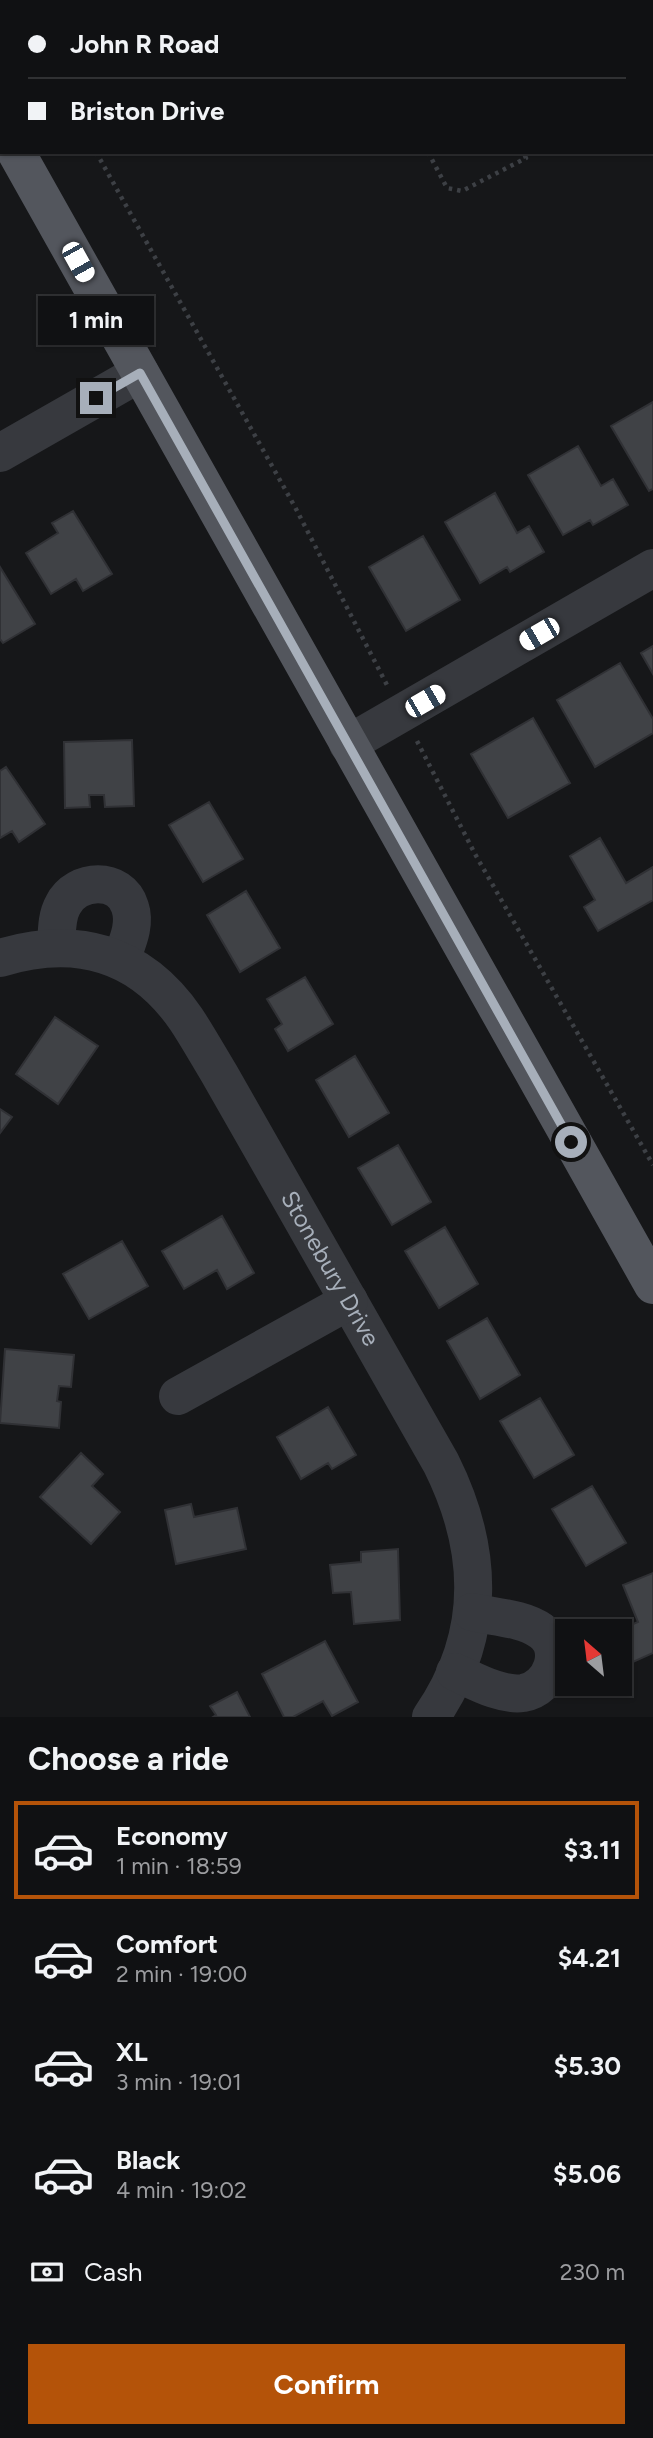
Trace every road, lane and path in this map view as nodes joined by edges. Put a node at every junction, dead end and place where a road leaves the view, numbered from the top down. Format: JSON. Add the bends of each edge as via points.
{"nodes":[{"id":1,"x":17,"y":154,"type":"edge"},
{"id":2,"x":97,"y":154,"type":"edge"},
{"id":3,"x":429,"y":154,"type":"edge"},
{"id":4,"x":524,"y":154,"type":"edge"},
{"id":5,"x":140,"y":373,"type":"junction"},
{"id":6,"x":0,"y":453,"type":"edge"},
{"id":7,"x":653,"y":568,"type":"edge"},
{"id":8,"x":402,"y":714,"type":"junction"},
{"id":9,"x":348,"y":744,"type":"junction"},
{"id":10,"x":56,"y":947,"type":"junction"},
{"id":11,"x":0,"y":958,"type":"edge"},
{"id":12,"x":121,"y":960,"type":"junction"},
{"id":13,"x":653,"y":1165,"type":"edge"},
{"id":14,"x":653,"y":1285,"type":"edge"},
{"id":15,"x":349,"y":1301,"type":"junction"},
{"id":16,"x":178,"y":1396,"type":"dead end"},
{"id":17,"x":472,"y":1612,"type":"junction"},
{"id":18,"x":455,"y":1672,"type":"junction"},
{"id":19,"x":430,"y":1717,"type":"edge"}],
"edges":[{"from":1,"to":5,"type":"main road"},
{"from":2,"to":8,"type":"path","via":[[295,507]]},
{"from":3,"to":4,"type":"path","via":[[447,188],[462,191],[526,158]]},
{"from":5,"to":6,"type":"street"},
{"from":5,"to":9,"type":"main road"},
{"from":7,"to":8,"type":"street"},
{"from":8,"to":9,"type":"street"},
{"from":8,"to":13,"type":"path","via":[[475,854]]},
{"from":9,"to":14,"type":"main road"},
{"from":10,"to":11,"type":"street","name":"Stonebury Drive"},
{"from":10,"to":12,"type":"street","name":"Stonebury Drive"},
{"from":10,"to":12,"type":"street","via":[[59,914],[71,893],[103,883],[123,894],[130,906],[130,935]]},
{"from":12,"to":15,"type":"street","name":"Stonebury Drive","via":[[159,988],[186,1019]]},
{"from":15,"to":16,"type":"street"},
{"from":15,"to":17,"type":"street","name":"Stonebury Drive","via":[[457,1495],[472,1551]]},
{"from":17,"to":18,"type":"street","name":"Stonebury Drive"},
{"from":17,"to":18,"type":"street","via":[[531,1625],[544,1633],[554,1658],[551,1672],[545,1682],[522,1693]]},
{"from":18,"to":19,"type":"street","name":"Stonebury Drive"}]}
